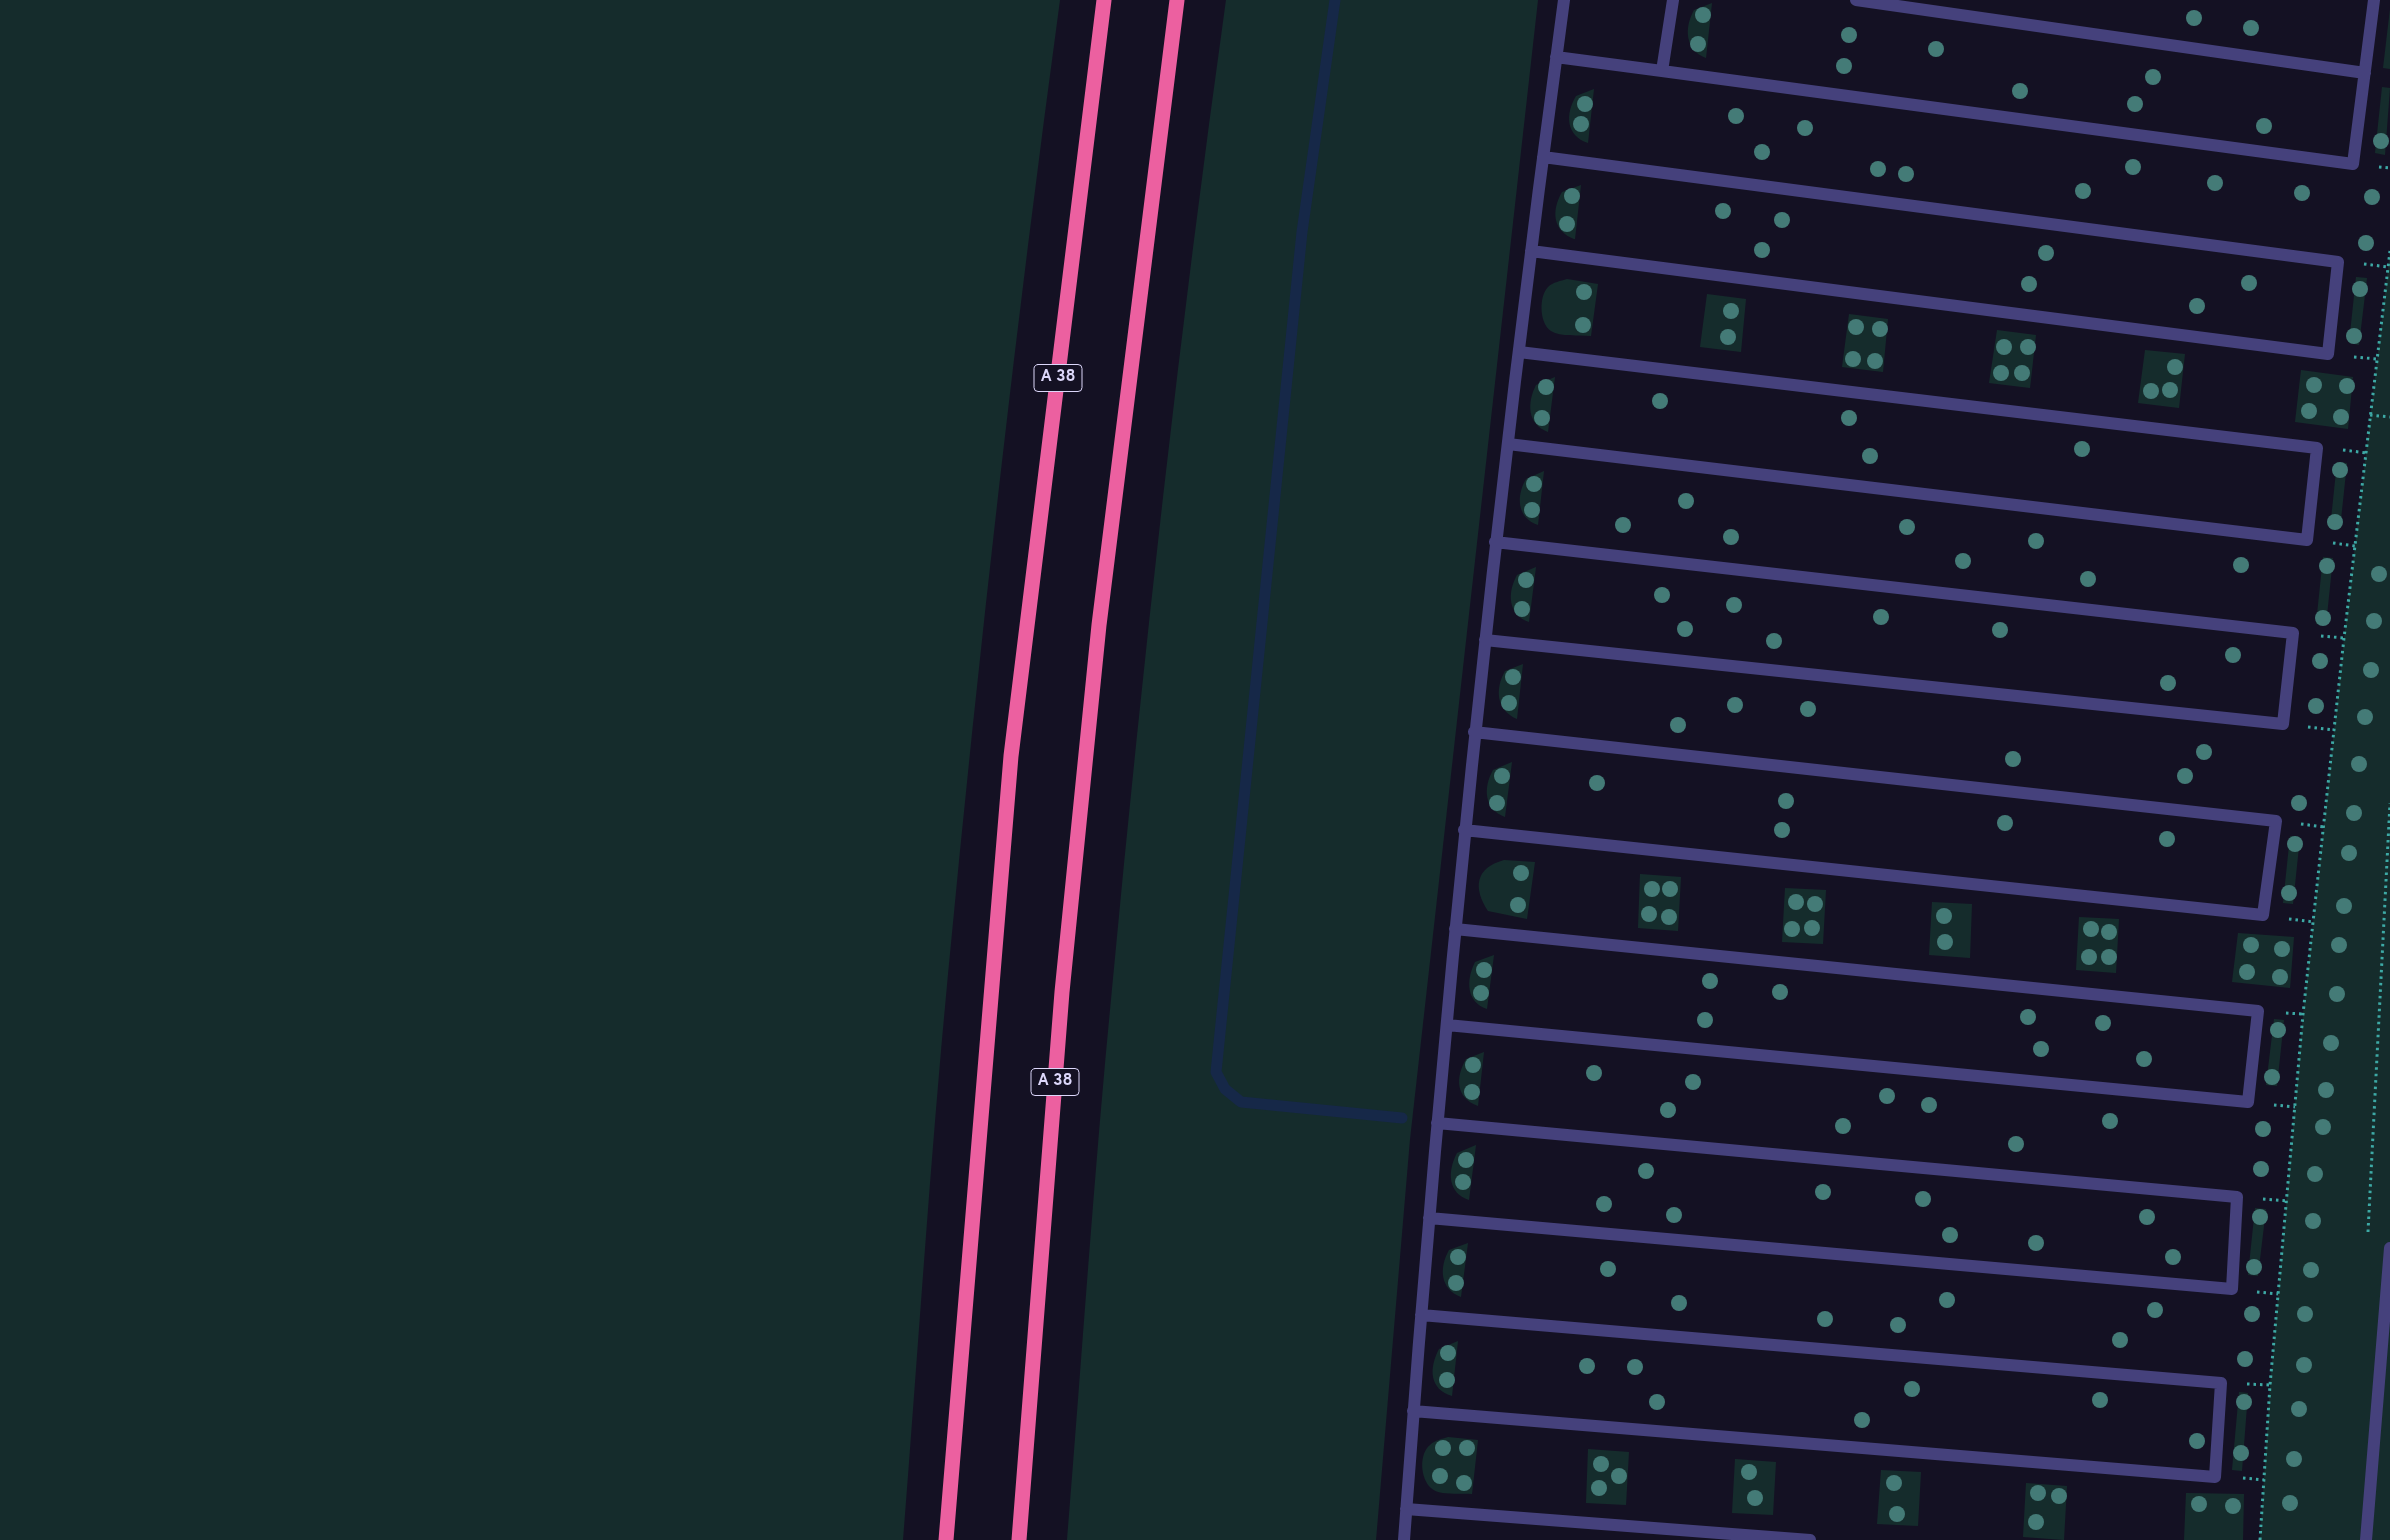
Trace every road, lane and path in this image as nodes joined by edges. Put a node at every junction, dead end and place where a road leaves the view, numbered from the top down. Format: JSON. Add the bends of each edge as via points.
{"nodes":[{"id":1,"x":1104,"y":0,"type":"edge"},
{"id":2,"x":1177,"y":0,"type":"edge"},
{"id":3,"x":1564,"y":0,"type":"edge"},
{"id":4,"x":1673,"y":0,"type":"edge"},
{"id":5,"x":1856,"y":0,"type":"edge"},
{"id":6,"x":2374,"y":0,"type":"edge"},
{"id":7,"x":1556,"y":57,"type":"junction"},
{"id":8,"x":1662,"y":71,"type":"junction"},
{"id":9,"x":2365,"y":73,"type":"junction"},
{"id":10,"x":1543,"y":157,"type":"junction"},
{"id":11,"x":1531,"y":251,"type":"junction"},
{"id":12,"x":2390,"y":251,"type":"edge"},
{"id":13,"x":1519,"y":352,"type":"junction"},
{"id":14,"x":2370,"y":415,"type":"junction"},
{"id":15,"x":2390,"y":417,"type":"edge"},
{"id":16,"x":1508,"y":444,"type":"junction"},
{"id":17,"x":1495,"y":542,"type":"junction"},
{"id":18,"x":1485,"y":640,"type":"junction"},
{"id":19,"x":1474,"y":732,"type":"junction"},
{"id":20,"x":2390,"y":802,"type":"edge"},
{"id":21,"x":1464,"y":830,"type":"junction"},
{"id":22,"x":1455,"y":929,"type":"junction"},
{"id":23,"x":1447,"y":1024,"type":"junction"},
{"id":24,"x":1437,"y":1123,"type":"junction"},
{"id":25,"x":1429,"y":1218,"type":"junction"},
{"id":26,"x":2367,"y":1242,"type":"dead end"},
{"id":27,"x":2390,"y":1248,"type":"edge"},
{"id":28,"x":1421,"y":1315,"type":"junction"},
{"id":29,"x":1413,"y":1411,"type":"junction"},
{"id":30,"x":1406,"y":1509,"type":"junction"},
{"id":31,"x":946,"y":1540,"type":"edge"},
{"id":32,"x":1019,"y":1540,"type":"edge"},
{"id":33,"x":1404,"y":1540,"type":"edge"},
{"id":34,"x":1810,"y":1540,"type":"edge"},
{"id":35,"x":2260,"y":1540,"type":"edge"},
{"id":36,"x":2366,"y":1540,"type":"edge"}],
"edges":[{"from":1,"to":31,"type":"highway","number":"A 38","via":[[1011,756]]},
{"from":2,"to":32,"type":"highway","number":"A 38","via":[[1099,625],[1062,992]]},
{"from":3,"to":7,"type":"lane"},
{"from":4,"to":8,"type":"lane"},
{"from":5,"to":9,"type":"lane"},
{"from":6,"to":9,"type":"lane"},
{"from":7,"to":8,"type":"lane"},
{"from":7,"to":10,"type":"lane"},
{"from":8,"to":9,"type":"lane","via":[[2353,164]]},
{"from":10,"to":11,"type":"lane"},
{"from":10,"to":11,"type":"lane","via":[[2338,262],[2328,354]]},
{"from":11,"to":13,"type":"lane"},
{"from":12,"to":14,"type":"path"},
{"from":13,"to":16,"type":"lane"},
{"from":13,"to":16,"type":"lane","via":[[2317,448],[2307,540]]},
{"from":14,"to":15,"type":"path"},
{"from":14,"to":35,"type":"path","via":[[2303,1014],[2270,1385]]},
{"from":16,"to":17,"type":"lane"},
{"from":17,"to":18,"type":"lane"},
{"from":17,"to":18,"type":"lane","via":[[2293,633],[2283,724]]},
{"from":18,"to":19,"type":"lane"},
{"from":19,"to":21,"type":"lane"},
{"from":19,"to":21,"type":"lane","via":[[2276,821],[2263,915]]},
{"from":20,"to":26,"type":"path"},
{"from":21,"to":22,"type":"lane"},
{"from":22,"to":23,"type":"lane"},
{"from":22,"to":23,"type":"lane","via":[[2258,1011],[2248,1102]]},
{"from":23,"to":24,"type":"lane"},
{"from":24,"to":25,"type":"lane"},
{"from":24,"to":25,"type":"lane","via":[[2237,1197],[2232,1289]]},
{"from":25,"to":28,"type":"lane"},
{"from":27,"to":36,"type":"lane"},
{"from":28,"to":29,"type":"lane"},
{"from":28,"to":29,"type":"lane","via":[[2221,1383],[2214,1477]]},
{"from":29,"to":30,"type":"lane"},
{"from":30,"to":33,"type":"lane"},
{"from":30,"to":34,"type":"lane"}]}
